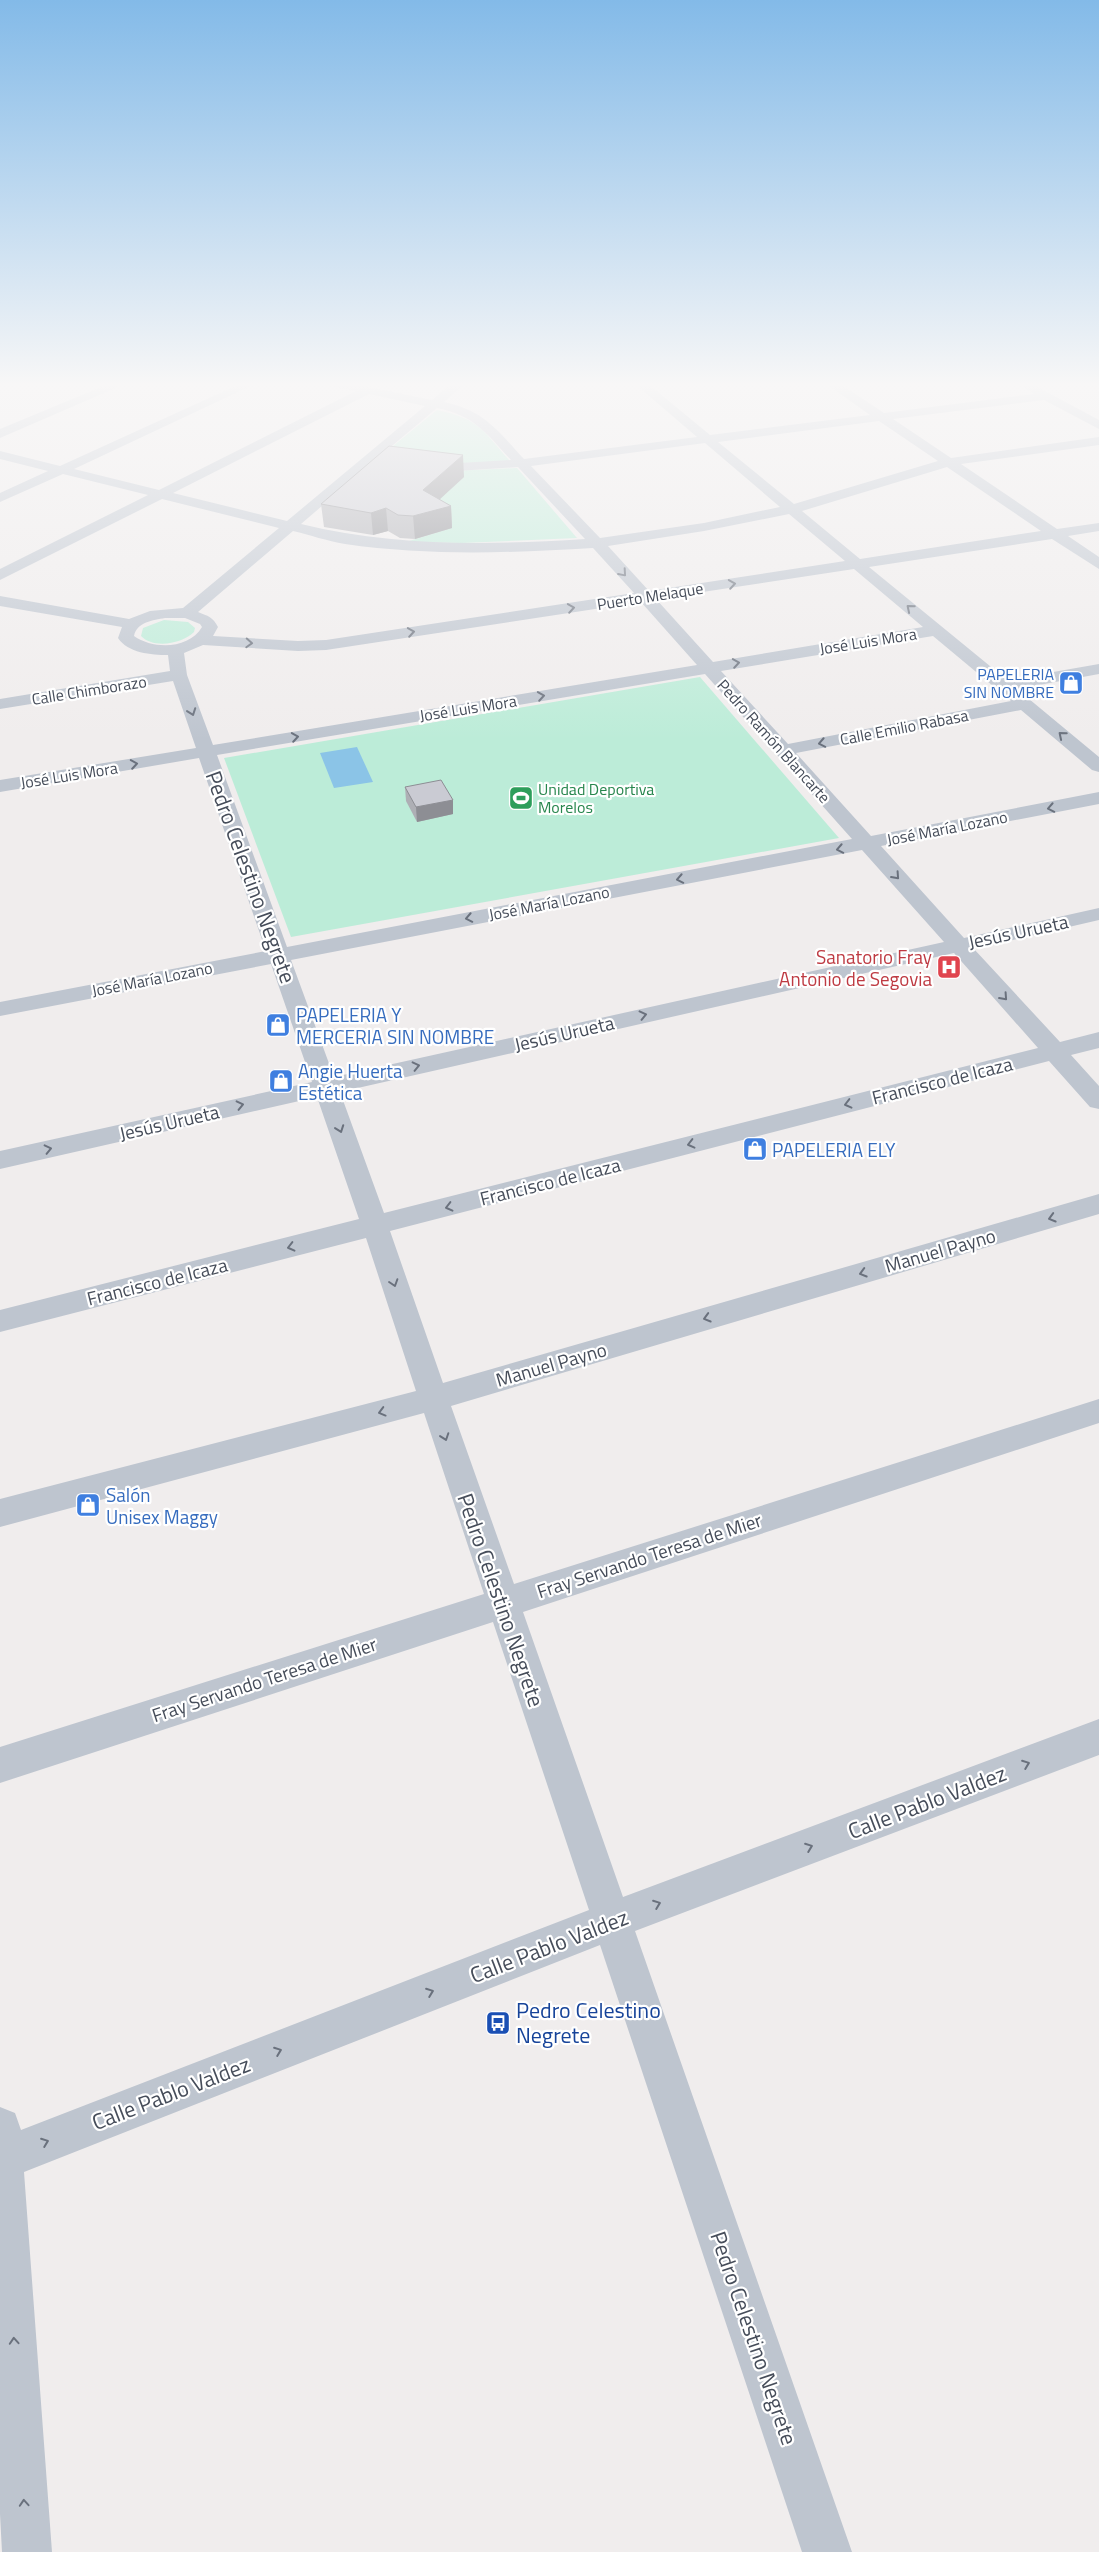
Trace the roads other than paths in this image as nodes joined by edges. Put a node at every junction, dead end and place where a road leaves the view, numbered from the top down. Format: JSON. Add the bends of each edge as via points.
{"nodes":[{"id":1,"x":148,"y":502,"type":"edge"},
{"id":2,"x":190,"y":502,"type":"edge"},
{"id":3,"x":319,"y":502,"type":"edge"},
{"id":4,"x":558,"y":502,"type":"edge"},
{"id":5,"x":784,"y":502,"type":"edge"},
{"id":6,"x":816,"y":502,"type":"edge"},
{"id":7,"x":1008,"y":502,"type":"edge"},
{"id":8,"x":793,"y":509,"type":"junction"},
{"id":9,"x":289,"y":527,"type":"junction"},
{"id":10,"x":1099,"y":527,"type":"edge"},
{"id":11,"x":1055,"y":534,"type":"junction"},
{"id":12,"x":597,"y":543,"type":"junction"},
{"id":13,"x":858,"y":564,"type":"junction"},
{"id":14,"x":1099,"y":564,"type":"edge"},
{"id":15,"x":0,"y":575,"type":"edge"},
{"id":16,"x":644,"y":597,"type":"junction"},
{"id":17,"x":0,"y":601,"type":"edge"},
{"id":18,"x":187,"y":613,"type":"junction"},
{"id":19,"x":132,"y":624,"type":"junction"},
{"id":20,"x":937,"y":630,"type":"junction"},
{"id":21,"x":185,"y":655,"type":"junction"},
{"id":22,"x":708,"y":668,"type":"junction"},
{"id":23,"x":1099,"y":669,"type":"edge"},
{"id":24,"x":1004,"y":686,"type":"junction"},
{"id":25,"x":0,"y":704,"type":"edge"},
{"id":26,"x":1025,"y":704,"type":"junction"},
{"id":27,"x":783,"y":750,"type":"junction"},
{"id":28,"x":206,"y":752,"type":"junction"},
{"id":29,"x":1099,"y":766,"type":"edge"},
{"id":30,"x":0,"y":786,"type":"edge"},
{"id":31,"x":1099,"y":798,"type":"edge"},
{"id":32,"x":867,"y":844,"type":"junction"},
{"id":33,"x":1099,"y":914,"type":"edge"},
{"id":34,"x":957,"y":944,"type":"junction"},
{"id":35,"x":280,"y":954,"type":"junction"},
{"id":36,"x":0,"y":1009,"type":"edge"},
{"id":37,"x":1099,"y":1040,"type":"edge"},
{"id":38,"x":1053,"y":1051,"type":"junction"},
{"id":39,"x":325,"y":1086,"type":"junction"},
{"id":40,"x":1099,"y":1101,"type":"edge"},
{"id":41,"x":0,"y":1160,"type":"edge"},
{"id":42,"x":1099,"y":1204,"type":"edge"},
{"id":43,"x":375,"y":1226,"type":"junction"},
{"id":44,"x":0,"y":1321,"type":"edge"},
{"id":45,"x":432,"y":1398,"type":"junction"},
{"id":46,"x":1099,"y":1411,"type":"edge"},
{"id":47,"x":0,"y":1513,"type":"edge"},
{"id":48,"x":502,"y":1602,"type":"junction"},
{"id":49,"x":1099,"y":1737,"type":"edge"},
{"id":50,"x":0,"y":1765,"type":"edge"},
{"id":51,"x":611,"y":1921,"type":"junction"},
{"id":52,"x":1,"y":2149,"type":"edge"},
{"id":53,"x":27,"y":2552,"type":"edge"},
{"id":54,"x":827,"y":2552,"type":"edge"}],
"edges":[{"from":1,"to":15,"type":"street"},
{"from":2,"to":9,"type":"street"},
{"from":3,"to":9,"type":"street"},
{"from":4,"to":12,"type":"street","name":"Pedro Ramón Blancarte"},
{"from":5,"to":8,"type":"street"},
{"from":6,"to":8,"type":"street"},
{"from":7,"to":11,"type":"street"},
{"from":8,"to":12,"type":"street","via":[[704,527]]},
{"from":8,"to":13,"type":"street"},
{"from":9,"to":12,"type":"street","via":[[353,541],[417,547],[499,549]]},
{"from":9,"to":18,"type":"street"},
{"from":10,"to":11,"type":"street","name":"Puerto Melaque"},
{"from":11,"to":13,"type":"street","name":"Puerto Melaque"},
{"from":11,"to":14,"type":"street"},
{"from":12,"to":16,"type":"street","name":"Pedro Ramón Blancarte","one_way":true},
{"from":16,"to":13,"type":"street","name":"Puerto Melaque","one_way":true},
{"from":20,"to":13,"type":"street","one_way":true},
{"from":21,"to":16,"type":"street","name":"Puerto Melaque","one_way":true,"via":[[326,645]]},
{"from":16,"to":22,"type":"street","name":"Pedro Ramón Blancarte"},
{"from":17,"to":19,"type":"street"},
{"from":18,"to":19,"type":"street","via":[[157,614]]},
{"from":18,"to":21,"type":"street","via":[[206,621],[210,627],[208,634]]},
{"from":19,"to":21,"type":"street","via":[[126,631],[126,638],[132,644]]},
{"from":22,"to":20,"type":"street","name":"José Luis Mora","one_way":true},
{"from":20,"to":24,"type":"street"},
{"from":21,"to":25,"type":"street","name":"Calle Chimborazo"},
{"from":21,"to":28,"type":"street","name":"Pedro Celestino Negrete","one_way":true},
{"from":22,"to":27,"type":"street","name":"Pedro Ramón Blancarte"},
{"from":28,"to":22,"type":"street","name":"José Luis Mora","one_way":true},
{"from":23,"to":24,"type":"street"},
{"from":24,"to":26,"type":"street"},
{"from":26,"to":27,"type":"street","name":"Calle Emilio Rabasa","one_way":true},
{"from":29,"to":26,"type":"street","one_way":true},
{"from":27,"to":32,"type":"street","name":"Pedro Ramón Blancarte"},
{"from":30,"to":28,"type":"street","name":"José Luis Mora","one_way":true},
{"from":28,"to":35,"type":"street","name":"Pedro Celestino Negrete"},
{"from":31,"to":32,"type":"street","name":"José María Lozano","one_way":true},
{"from":32,"to":34,"type":"street","name":"Pedro Ramón Blancarte","one_way":true},
{"from":32,"to":35,"type":"street","name":"José María Lozano","one_way":true},
{"from":33,"to":34,"type":"street","name":"Jesús Urueta"},
{"from":34,"to":38,"type":"street","name":"Pedro Ramón Blancarte","one_way":true},
{"from":39,"to":34,"type":"street","name":"Jesús Urueta","one_way":true},
{"from":35,"to":36,"type":"street","name":"José María Lozano"},
{"from":35,"to":39,"type":"street","name":"Pedro Celestino Negrete"},
{"from":37,"to":38,"type":"street","name":"Francisco de Icaza"},
{"from":38,"to":40,"type":"street","name":"Pedro Ramón Blancarte"},
{"from":38,"to":43,"type":"street","name":"Francisco de Icaza","one_way":true},
{"from":41,"to":39,"type":"street","name":"Jesús Urueta","one_way":true},
{"from":39,"to":43,"type":"street","name":"Pedro Celestino Negrete","one_way":true},
{"from":42,"to":45,"type":"street","name":"Manuel Payno","one_way":true},
{"from":43,"to":44,"type":"street","name":"Francisco de Icaza","one_way":true},
{"from":43,"to":45,"type":"street","name":"Pedro Celestino Negrete","one_way":true},
{"from":45,"to":47,"type":"street","name":"Manuel Payno","one_way":true},
{"from":45,"to":48,"type":"street","name":"Pedro Celestino Negrete","one_way":true},
{"from":46,"to":48,"type":"street","name":"Fray Servando Teresa de Mier"},
{"from":48,"to":50,"type":"street","name":"Fray Servando Teresa de Mier"},
{"from":48,"to":51,"type":"street","name":"Pedro Celestino Negrete"},
{"from":51,"to":49,"type":"street","name":"Calle Pablo Valdez","one_way":true},
{"from":52,"to":51,"type":"street","name":"Calle Pablo Valdez","one_way":true},
{"from":51,"to":54,"type":"street","name":"Pedro Celestino Negrete"},
{"from":53,"to":52,"type":"street","one_way":true}]}
